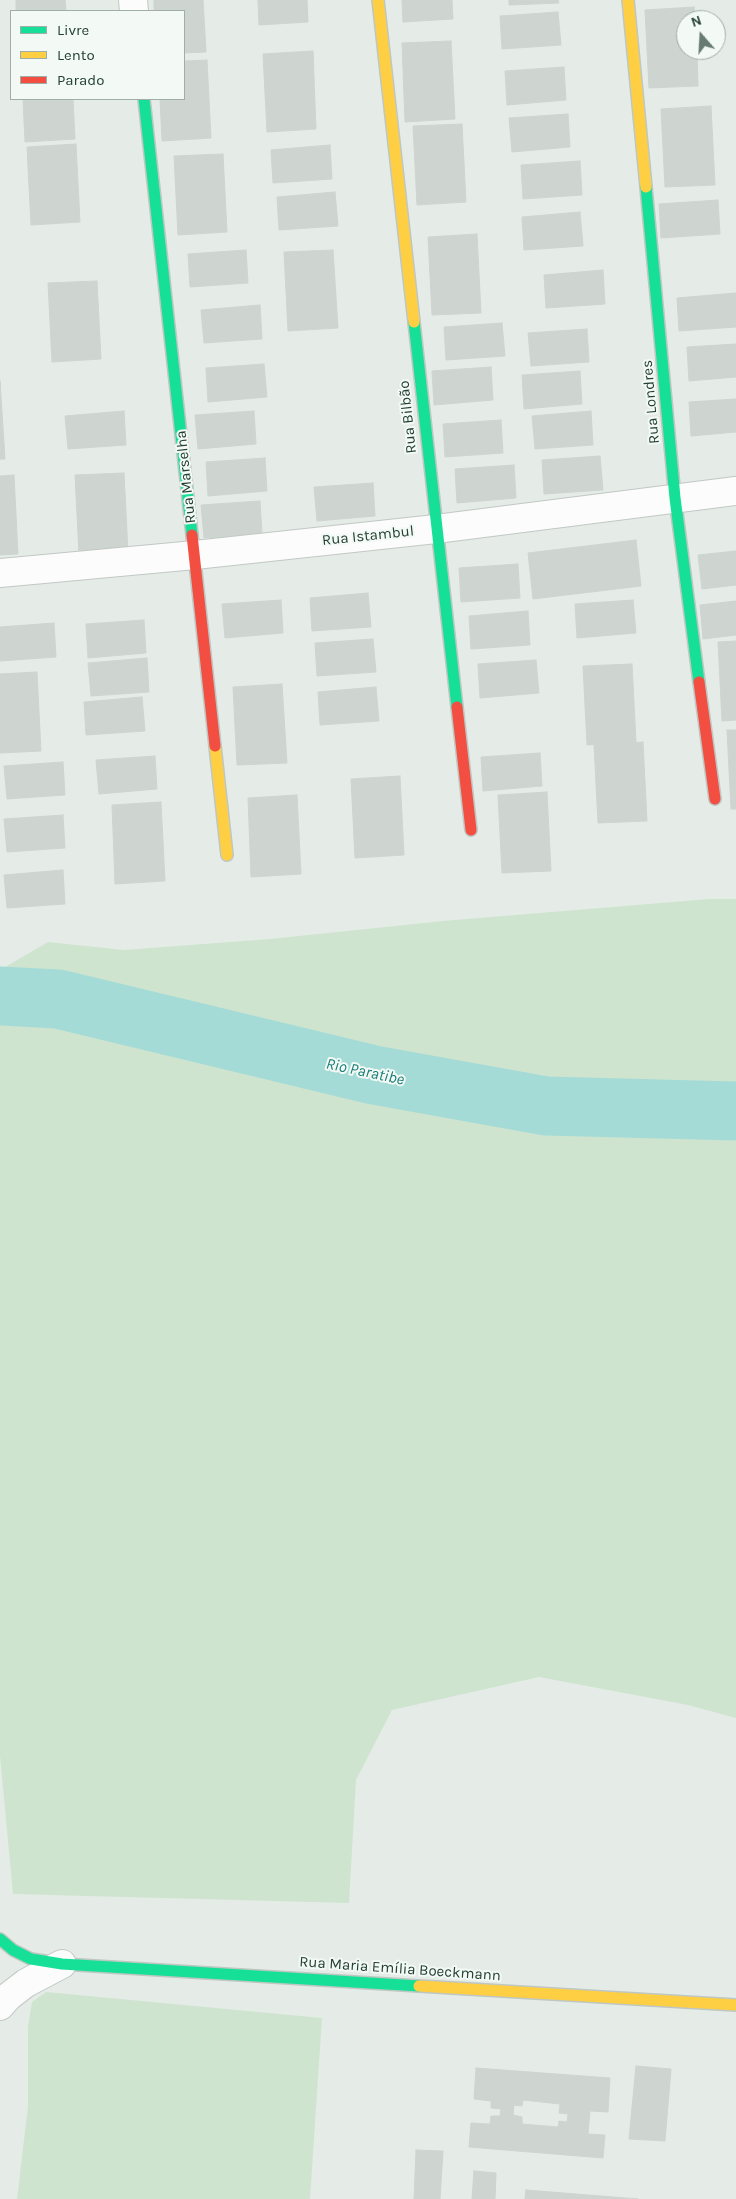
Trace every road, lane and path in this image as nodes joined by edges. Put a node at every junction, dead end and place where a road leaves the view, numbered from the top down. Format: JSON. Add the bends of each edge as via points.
{"nodes":[{"id":1,"x":378,"y":0,"type":"edge"},
{"id":2,"x":628,"y":0,"type":"edge"},
{"id":3,"x":144,"y":100,"type":"edge"},
{"id":4,"x":736,"y":491,"type":"edge"},
{"id":5,"x":675,"y":498,"type":"junction"},
{"id":6,"x":436,"y":529,"type":"junction"},
{"id":7,"x":195,"y":555,"type":"junction"},
{"id":8,"x":0,"y":573,"type":"edge"},
{"id":9,"x":715,"y":800,"type":"dead end"},
{"id":10,"x":471,"y":830,"type":"dead end"},
{"id":11,"x":227,"y":855,"type":"dead end"},
{"id":12,"x":0,"y":1939,"type":"edge"},
{"id":13,"x":62,"y":1964,"type":"junction"},
{"id":14,"x":736,"y":2005,"type":"edge"},
{"id":15,"x":0,"y":2006,"type":"edge"}],
"edges":[{"from":1,"to":6,"type":"street","name":"Rua Bilbão"},
{"from":2,"to":5,"type":"street","name":"Rua Londres"},
{"from":3,"to":7,"type":"street","name":"Rua Marselha"},
{"from":4,"to":5,"type":"street","name":"Rua Istambul"},
{"from":5,"to":6,"type":"street","name":"Rua Istambul"},
{"from":5,"to":9,"type":"street","name":"Rua Londres"},
{"from":6,"to":7,"type":"street","name":"Rua Istambul"},
{"from":6,"to":10,"type":"street","name":"Rua Bilbão"},
{"from":7,"to":8,"type":"street","name":"Rua Istambul"},
{"from":7,"to":11,"type":"street","name":"Rua Marselha"},
{"from":12,"to":13,"type":"street","name":"Rua Maria Emília Boeckmann","via":[[31,1959]]},
{"from":13,"to":14,"type":"street","name":"Rua Maria Emília Boeckmann"},
{"from":13,"to":15,"type":"street","via":[[26,1983]]}]}
